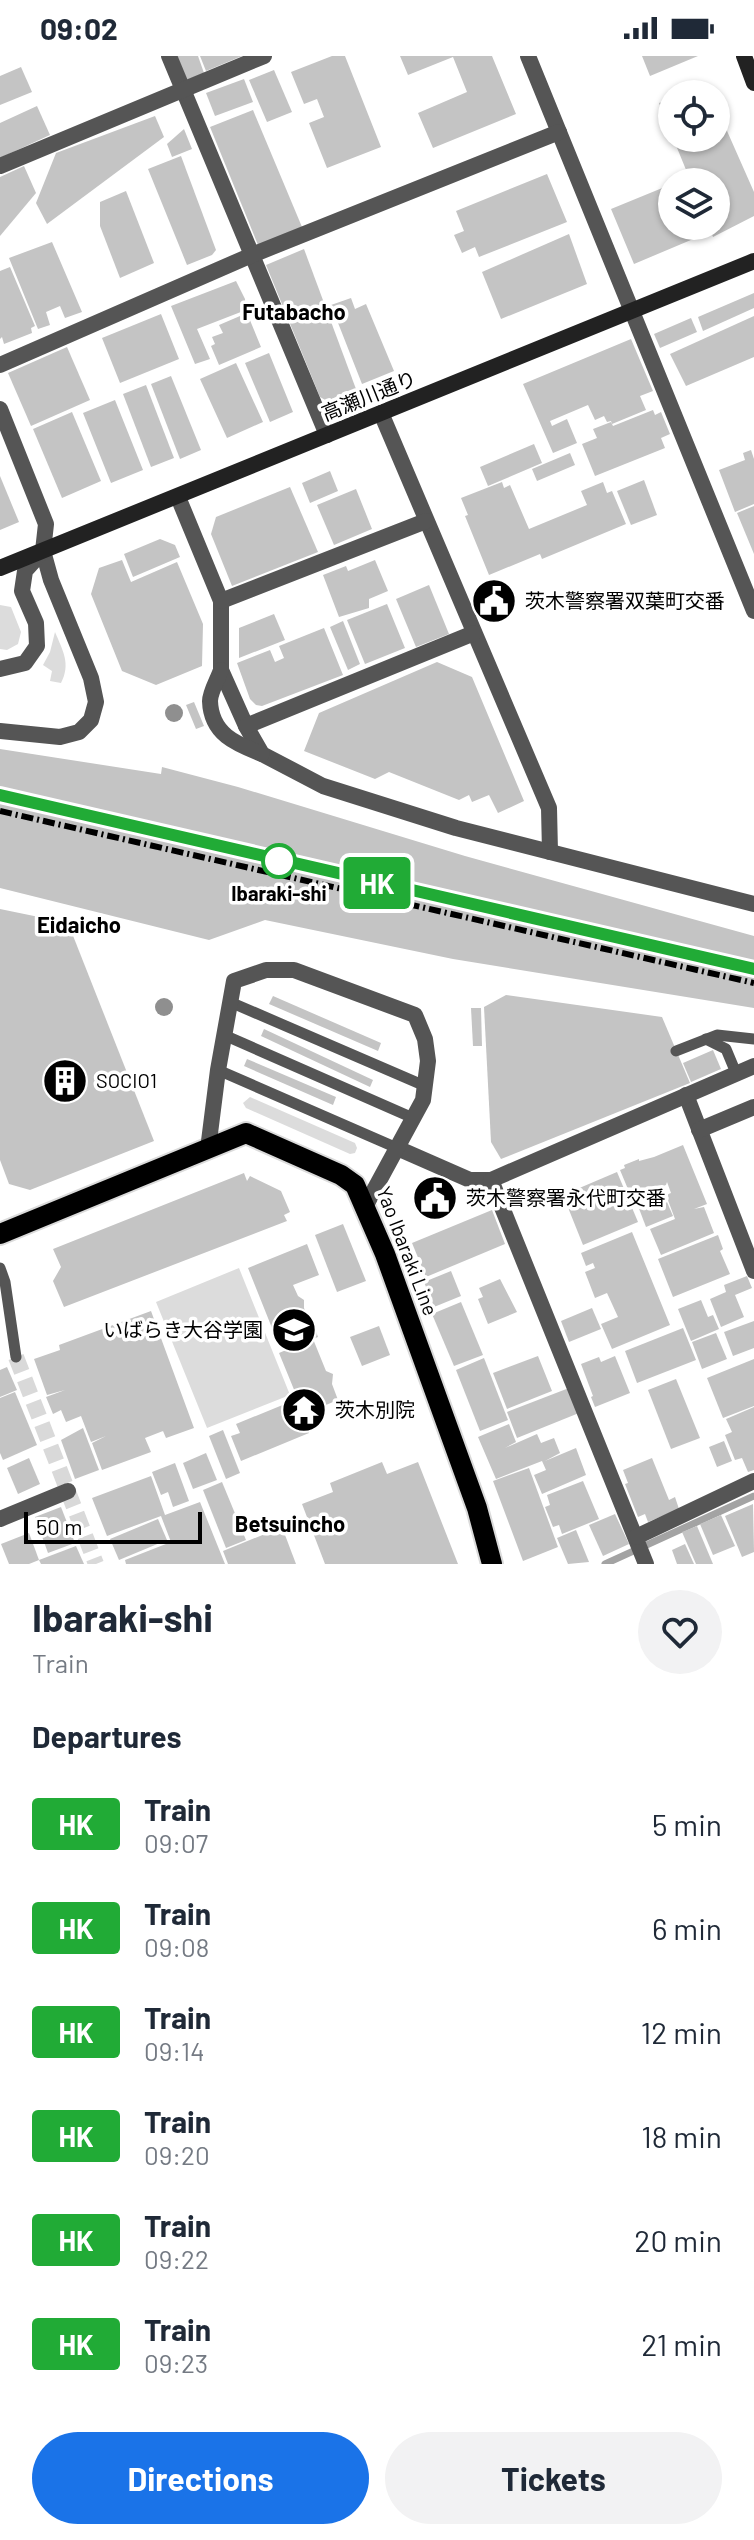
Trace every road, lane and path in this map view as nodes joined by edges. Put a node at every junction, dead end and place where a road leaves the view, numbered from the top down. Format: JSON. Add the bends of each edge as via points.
{"nodes":[{"id":1,"x":169,"y":56,"type":"edge"},
{"id":2,"x":264,"y":56,"type":"edge"},
{"id":3,"x":528,"y":56,"type":"edge"},
{"id":4,"x":744,"y":56,"type":"edge"},
{"id":5,"x":754,"y":83,"type":"edge"},
{"id":6,"x":183,"y":89,"type":"junction"},
{"id":7,"x":559,"y":132,"type":"junction"},
{"id":8,"x":0,"y":166,"type":"edge"},
{"id":9,"x":252,"y":255,"type":"junction"},
{"id":10,"x":754,"y":261,"type":"edge"},
{"id":11,"x":631,"y":311,"type":"junction"},
{"id":12,"x":0,"y":365,"type":"edge"},
{"id":13,"x":0,"y":409,"type":"edge"},
{"id":14,"x":381,"y":413,"type":"junction"},
{"id":15,"x":327,"y":435,"type":"junction"},
{"id":16,"x":178,"y":497,"type":"junction"},
{"id":17,"x":426,"y":521,"type":"junction"},
{"id":18,"x":43,"y":551,"type":"junction"},
{"id":19,"x":0,"y":568,"type":"edge"},
{"id":20,"x":221,"y":601,"type":"junction"},
{"id":21,"x":754,"y":611,"type":"edge"},
{"id":22,"x":474,"y":633,"type":"junction"},
{"id":23,"x":0,"y":669,"type":"edge"},
{"id":24,"x":221,"y":670,"type":"junction"},
{"id":25,"x":246,"y":726,"type":"junction"},
{"id":26,"x":0,"y":731,"type":"edge"},
{"id":27,"x":262,"y":754,"type":"junction"},
{"id":28,"x":550,"y":852,"type":"junction"},
{"id":29,"x":754,"y":904,"type":"edge"},
{"id":30,"x":230,"y":1002,"type":"junction"},
{"id":31,"x":224,"y":1035,"type":"junction"},
{"id":32,"x":706,"y":1039,"type":"junction"},
{"id":33,"x":754,"y":1039,"type":"edge"},
{"id":34,"x":676,"y":1051,"type":"dead end"},
{"id":35,"x":754,"y":1066,"type":"edge"},
{"id":36,"x":218,"y":1070,"type":"junction"},
{"id":37,"x":736,"y":1073,"type":"junction"},
{"id":38,"x":425,"y":1086,"type":"junction"},
{"id":39,"x":686,"y":1095,"type":"junction"},
{"id":40,"x":754,"y":1107,"type":"edge"},
{"id":41,"x":413,"y":1118,"type":"junction"},
{"id":42,"x":699,"y":1130,"type":"junction"},
{"id":43,"x":397,"y":1148,"type":"junction"},
{"id":44,"x":208,"y":1149,"type":"junction"},
{"id":45,"x":491,"y":1180,"type":"junction"},
{"id":46,"x":366,"y":1205,"type":"junction"},
{"id":47,"x":0,"y":1234,"type":"edge"},
{"id":48,"x":0,"y":1268,"type":"edge"},
{"id":49,"x":754,"y":1271,"type":"edge"},
{"id":50,"x":16,"y":1357,"type":"tunnel mouth"},
{"id":51,"x":754,"y":1481,"type":"edge"},
{"id":52,"x":68,"y":1491,"type":"dead end"},
{"id":53,"x":0,"y":1519,"type":"edge"},
{"id":54,"x":636,"y":1537,"type":"junction"},
{"id":55,"x":492,"y":1564,"type":"edge"},
{"id":56,"x":646,"y":1564,"type":"edge"}],
"edges":[{"from":1,"to":6,"type":"street"},
{"from":2,"to":6,"type":"street"},
{"from":3,"to":7,"type":"street"},
{"from":4,"to":5,"type":"street"},
{"from":6,"to":8,"type":"street"},
{"from":6,"to":9,"type":"street"},
{"from":7,"to":9,"type":"street"},
{"from":7,"to":11,"type":"street"},
{"from":9,"to":12,"type":"street"},
{"from":9,"to":15,"type":"street"},
{"from":10,"to":11,"type":"street","name":"高瀬川通り"},
{"from":11,"to":14,"type":"street","name":"高瀬川通り"},
{"from":11,"to":21,"type":"street"},
{"from":13,"to":18,"type":"street","via":[[46,524]]},
{"from":14,"to":15,"type":"street","name":"高瀬川通り"},
{"from":14,"to":17,"type":"street"},
{"from":15,"to":16,"type":"street","name":"高瀬川通り"},
{"from":16,"to":18,"type":"street","name":"高瀬川通り"},
{"from":16,"to":20,"type":"street"},
{"from":17,"to":20,"type":"street"},
{"from":17,"to":22,"type":"street"},
{"from":18,"to":19,"type":"street","name":"高瀬川通り"},
{"from":18,"to":23,"type":"street","via":[[25,571],[22,591],[36,623],[37,646],[25,663]]},
{"from":18,"to":26,"type":"street","via":[[96,702],[91,720],[79,732],[60,737]]},
{"from":20,"to":24,"type":"street"},
{"from":22,"to":25,"type":"street"},
{"from":22,"to":28,"type":"street","via":[[549,808]]},
{"from":24,"to":25,"type":"street"},
{"from":24,"to":27,"type":"street","via":[[209,699],[215,720],[227,740]]},
{"from":25,"to":27,"type":"street"},
{"from":27,"to":28,"type":"street","via":[[323,786]]},
{"from":28,"to":29,"type":"street"},
{"from":30,"to":31,"type":"street"},
{"from":30,"to":38,"type":"lane"},
{"from":30,"to":38,"type":"street","via":[[234,981],[245,975],[294,970],[415,1015],[425,1039]]},
{"from":31,"to":36,"type":"street"},
{"from":31,"to":41,"type":"lane"},
{"from":32,"to":33,"type":"lane"},
{"from":32,"to":34,"type":"lane"},
{"from":32,"to":37,"type":"lane","via":[[726,1049]]},
{"from":35,"to":37,"type":"street"},
{"from":36,"to":43,"type":"lane"},
{"from":36,"to":44,"type":"street"},
{"from":37,"to":39,"type":"street"},
{"from":38,"to":41,"type":"street"},
{"from":39,"to":42,"type":"street"},
{"from":39,"to":45,"type":"street"},
{"from":40,"to":42,"type":"street"},
{"from":41,"to":43,"type":"street"},
{"from":42,"to":49,"type":"street"},
{"from":43,"to":45,"type":"street","via":[[470,1180]]},
{"from":43,"to":46,"type":"street"},
{"from":44,"to":46,"type":"main road","name":"Yao Ibaraki Line","via":[[246,1133],[341,1175],[355,1185]]},
{"from":44,"to":47,"type":"main road","name":"Yao Ibaraki Line"},
{"from":45,"to":54,"type":"street"},
{"from":46,"to":55,"type":"main road","name":"Yao Ibaraki Line","via":[[477,1508]]},
{"from":48,"to":50,"type":"lane"},
{"from":51,"to":54,"type":"street"},
{"from":52,"to":53,"type":"street"},
{"from":54,"to":56,"type":"street"}]}
